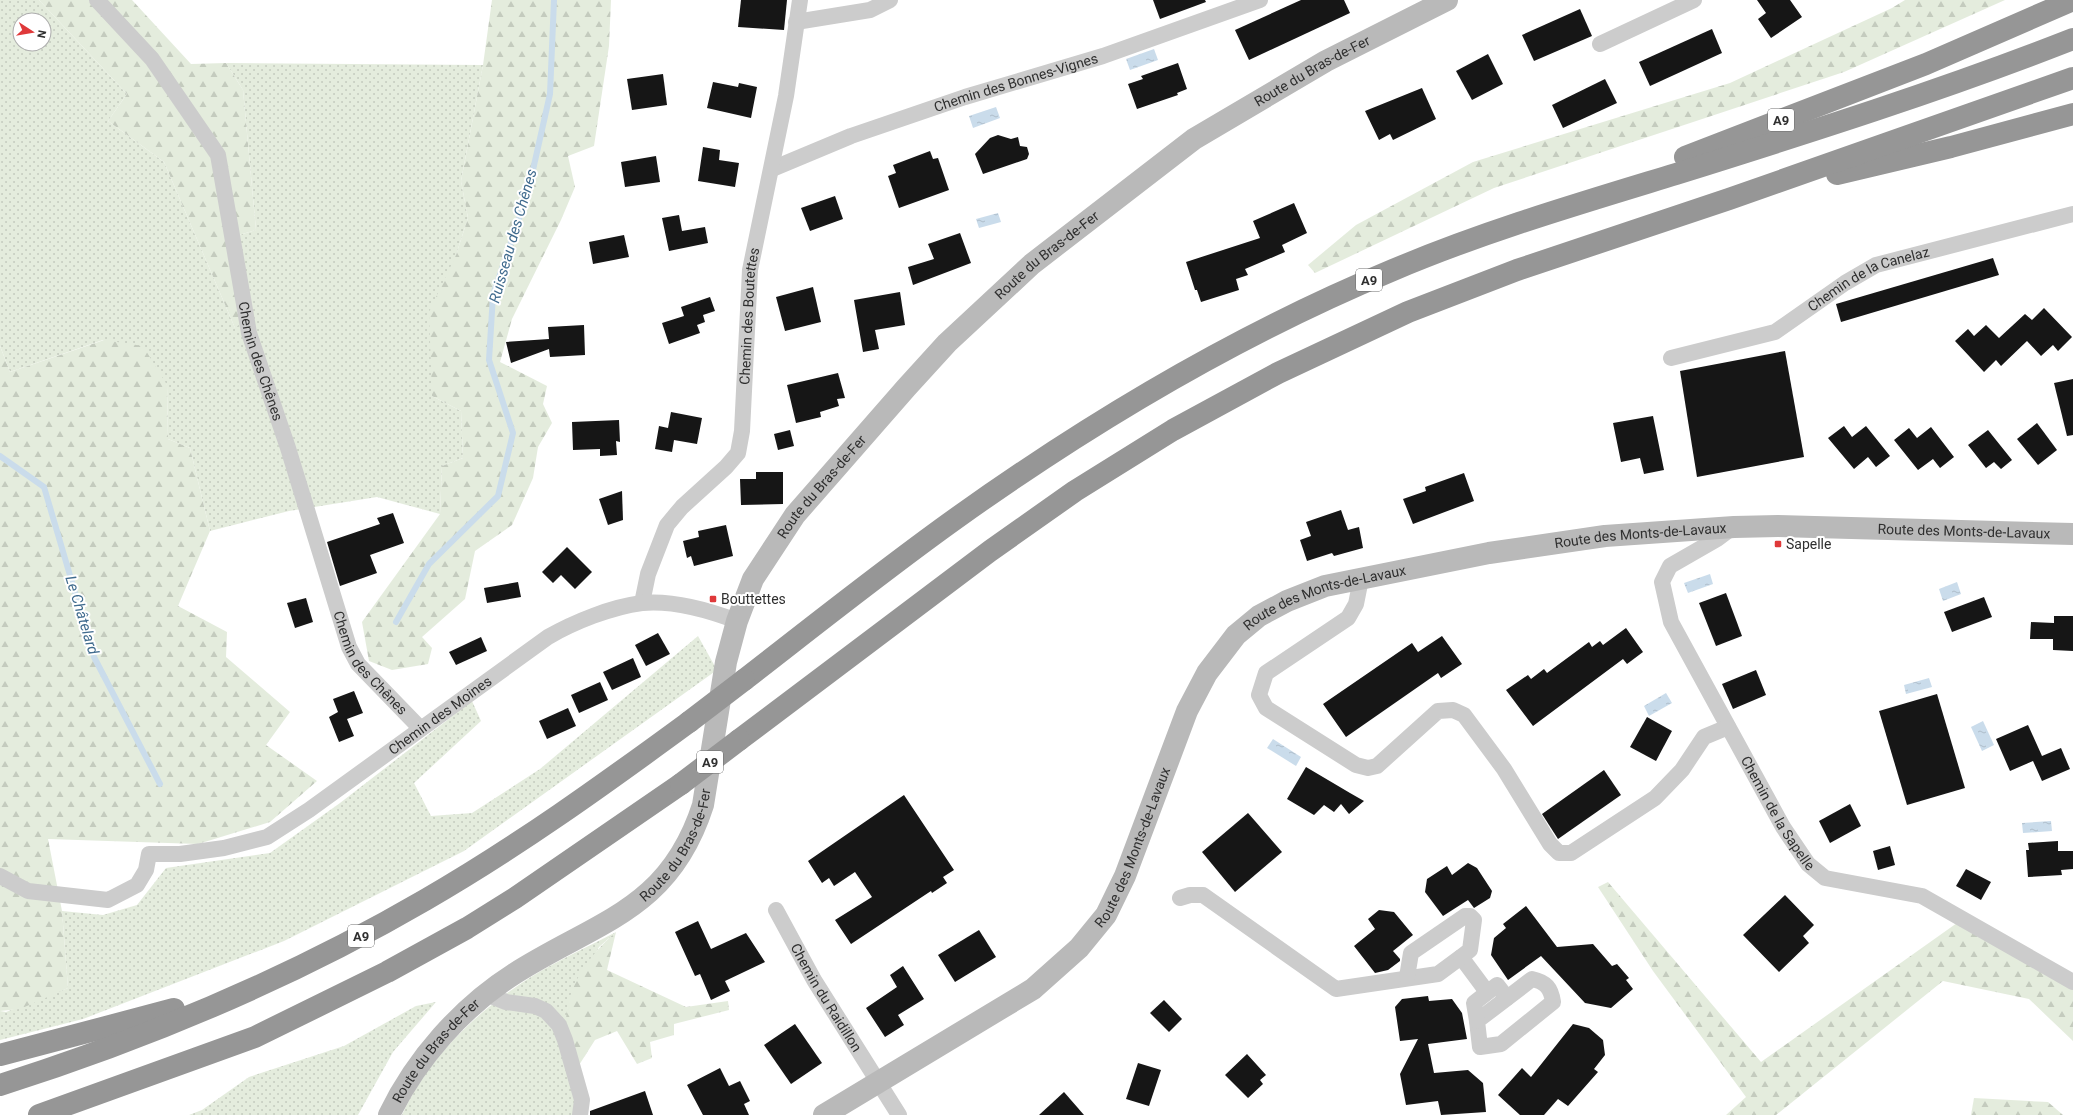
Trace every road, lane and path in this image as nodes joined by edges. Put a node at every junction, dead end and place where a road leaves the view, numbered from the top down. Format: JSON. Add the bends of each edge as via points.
{"nodes":[{"id":1,"x":97,"y":0,"type":"edge"},
{"id":2,"x":800,"y":0,"type":"edge"},
{"id":3,"x":890,"y":0,"type":"edge"},
{"id":4,"x":1260,"y":0,"type":"edge"},
{"id":5,"x":1447,"y":0,"type":"edge"},
{"id":6,"x":1694,"y":0,"type":"edge"},
{"id":7,"x":2073,"y":0,"type":"edge"},
{"id":8,"x":796,"y":22,"type":"junction"},
{"id":9,"x":2073,"y":39,"type":"edge"},
{"id":10,"x":1600,"y":44,"type":"dead end"},
{"id":11,"x":2073,"y":78,"type":"edge"},
{"id":12,"x":2073,"y":114,"type":"edge"},
{"id":13,"x":772,"y":170,"type":"junction"},
{"id":14,"x":1729,"y":199,"type":"junction"},
{"id":15,"x":2073,"y":214,"type":"edge"},
{"id":16,"x":1488,"y":233,"type":"junction"},
{"id":17,"x":1671,"y":358,"type":"dead end"},
{"id":18,"x":1734,"y":527,"type":"junction"},
{"id":19,"x":2073,"y":534,"type":"edge"},
{"id":20,"x":1362,"y":579,"type":"junction"},
{"id":21,"x":642,"y":603,"type":"junction"},
{"id":22,"x":737,"y":621,"type":"junction"},
{"id":23,"x":1728,"y":727,"type":"junction"},
{"id":24,"x":420,"y":728,"type":"junction"},
{"id":25,"x":0,"y":876,"type":"edge"},
{"id":26,"x":1180,"y":898,"type":"dead end"},
{"id":27,"x":776,"y":910,"type":"dead end"},
{"id":28,"x":1461,"y":956,"type":"junction"},
{"id":29,"x":1407,"y":977,"type":"junction"},
{"id":30,"x":2073,"y":982,"type":"edge"},
{"id":31,"x":265,"y":983,"type":"junction"},
{"id":32,"x":1487,"y":992,"type":"junction"},
{"id":33,"x":486,"y":994,"type":"junction"},
{"id":34,"x":1507,"y":998,"type":"junction"},
{"id":35,"x":1477,"y":1021,"type":"junction"},
{"id":36,"x":255,"y":1037,"type":"junction"},
{"id":37,"x":0,"y":1055,"type":"edge"},
{"id":38,"x":878,"y":1083,"type":"junction"},
{"id":39,"x":0,"y":1085,"type":"edge"},
{"id":40,"x":39,"y":1115,"type":"edge"},
{"id":41,"x":87,"y":1115,"type":"edge"},
{"id":42,"x":389,"y":1115,"type":"edge"},
{"id":43,"x":580,"y":1115,"type":"edge"},
{"id":44,"x":824,"y":1115,"type":"edge"},
{"id":45,"x":900,"y":1115,"type":"edge"}],
"edges":[{"from":1,"to":24,"type":"street","name":"Chemin des Chênes","via":[[152,59],[218,155],[249,333],[288,448],[349,647],[358,664]]},
{"from":2,"to":8,"type":"street","name":"Chemin des Boutettes"},
{"from":3,"to":8,"type":"street","via":[[870,10]]},
{"from":4,"to":13,"type":"street","name":"Chemin des Bonnes-Vignes","via":[[1103,56],[965,97],[851,136]]},
{"from":5,"to":22,"type":"street","name":"Route du Bras-de-Fer","via":[[1326,61],[1194,139],[1032,264],[947,343],[795,515],[753,579]]},
{"from":6,"to":10,"type":"street"},
{"from":7,"to":16,"type":"highway","number":"A9","via":[[1926,64]]},
{"from":8,"to":13,"type":"street","name":"Chemin des Boutettes"},
{"from":9,"to":16,"type":"highway","number":"A9","via":[[1862,115]]},
{"from":11,"to":14,"type":"highway","number":"A9"},
{"from":12,"to":14,"type":"highway","number":"A9","via":[[1951,148]]},
{"from":13,"to":21,"type":"street","name":"Chemin des Boutettes","via":[[750,270],[742,431],[738,453],[667,525],[648,574]]},
{"from":14,"to":36,"type":"highway","number":"A9","bridge":true,"via":[[1458,292],[1321,352],[1173,430],[1075,490],[984,555],[681,784],[587,850],[467,928],[380,976]]},
{"from":15,"to":17,"type":"street","name":"Chemin de la Canelaz","via":[[1876,265],[1845,283],[1775,332]]},
{"from":16,"to":31,"type":"highway","number":"A9","bridge":true,"via":[[1394,269],[1299,312],[1160,386],[1070,441],[957,518],[603,785],[494,858],[425,900],[355,939]]},
{"from":18,"to":19,"type":"street","name":"Route des Monts-de-Lavaux"},
{"from":18,"to":20,"type":"street","name":"Route des Monts-de-Lavaux","via":[[1605,536],[1489,553]]},
{"from":18,"to":23,"type":"street","name":"Chemin de la Sapelle","via":[[1670,566],[1662,582],[1671,622]]},
{"from":20,"to":23,"type":"street","via":[[1356,604],[1348,618],[1266,673],[1259,696],[1266,708],[1356,765],[1368,768],[1377,766],[1438,711],[1453,710],[1464,715],[1504,769],[1550,844],[1559,853],[1571,853],[1655,798],[1682,770],[1704,738]]},
{"from":20,"to":38,"type":"street","name":"Route des Monts-de-Lavaux","via":[[1325,586],[1287,601],[1259,616],[1236,635],[1207,673],[1188,711],[1125,876],[1106,915],[1079,948],[1033,989]]},
{"from":21,"to":22,"type":"street","name":"Chemin des Moines","via":[[681,604],[711,611]]},
{"from":21,"to":24,"type":"street","name":"Chemin des Moines","via":[[588,619],[548,637]]},
{"from":22,"to":33,"type":"street","name":"Route du Bras-de-Fer","via":[[726,662],[703,805],[690,840],[677,861],[654,887],[622,914],[515,973]]},
{"from":23,"to":30,"type":"street","name":"Chemin de la Sapelle","via":[[1783,827],[1808,864],[1825,878],[1922,896]]},
{"from":24,"to":25,"type":"street","name":"Chemin des Moines","via":[[309,810],[267,837],[217,849],[180,854],[149,854],[146,870],[137,884],[108,900],[28,891]]},
{"from":26,"to":29,"type":"street","via":[[1203,895],[1336,989]]},
{"from":27,"to":38,"type":"street","name":"Chemin du Raidillon","via":[[814,980]]},
{"from":28,"to":29,"type":"street","via":[[1438,974]]},
{"from":28,"to":29,"type":"street","via":[[1470,950],[1474,920],[1470,916],[1465,916],[1411,953]]},
{"from":28,"to":32,"type":"street"},
{"from":31,"to":37,"type":"highway"},
{"from":31,"to":39,"type":"highway","number":"A9","via":[[115,1046]]},
{"from":32,"to":34,"type":"street","via":[[1497,985]]},
{"from":32,"to":35,"type":"street","via":[[1474,1003]]},
{"from":33,"to":42,"type":"street","name":"Route du Bras-de-Fer","via":[[460,1017],[427,1055],[406,1083]]},
{"from":33,"to":43,"type":"street","via":[[506,1002],[535,1006],[546,1011],[559,1025],[582,1100]]},
{"from":34,"to":35,"type":"street"},
{"from":34,"to":35,"type":"street","via":[[1532,979],[1543,981],[1552,992],[1553,1002],[1501,1044],[1480,1047]]},
{"from":36,"to":40,"type":"highway","number":"A9"},
{"from":36,"to":41,"type":"highway"},
{"from":38,"to":44,"type":"street","name":"Route des Monts-de-Lavaux"},
{"from":38,"to":45,"type":"street","name":"Chemin du Raidillon"}]}
